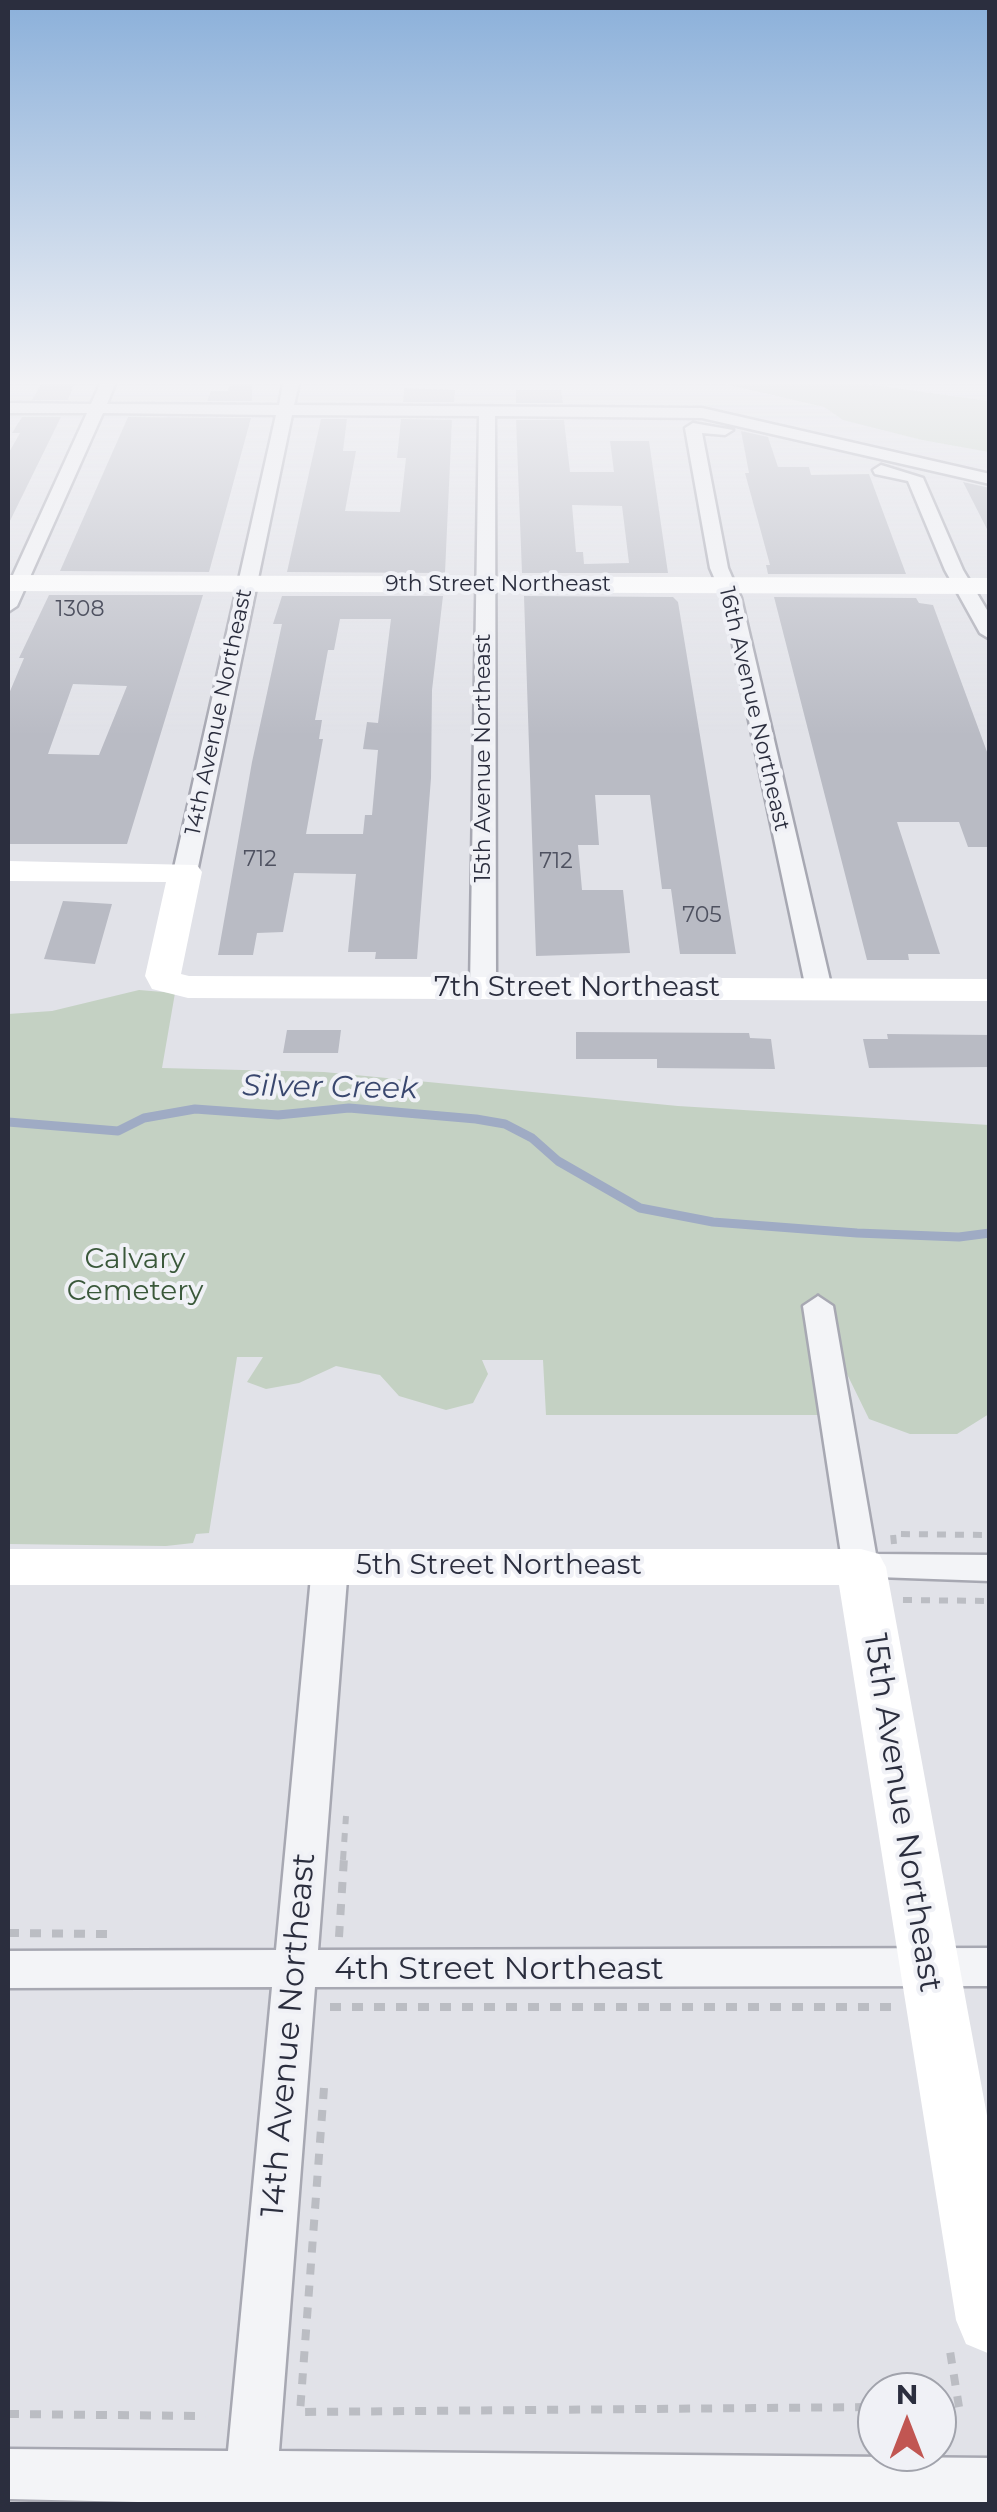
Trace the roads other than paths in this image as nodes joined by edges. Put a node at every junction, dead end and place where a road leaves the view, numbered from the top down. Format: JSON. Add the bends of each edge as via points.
{"nodes":[{"id":1,"x":53,"y":501,"type":"edge"},
{"id":2,"x":264,"y":501,"type":"edge"},
{"id":3,"x":486,"y":501,"type":"edge"},
{"id":4,"x":708,"y":501,"type":"edge"},
{"id":5,"x":928,"y":501,"type":"edge"},
{"id":6,"x":246,"y":584,"type":"junction"},
{"id":7,"x":485,"y":585,"type":"junction"},
{"id":8,"x":726,"y":585,"type":"junction"},
{"id":9,"x":977,"y":586,"type":"edge"},
{"id":10,"x":11,"y":591,"type":"edge"},
{"id":11,"x":990,"y":632,"type":"edge"},
{"id":12,"x":8,"y":870,"type":"edge"},
{"id":13,"x":185,"y":872,"type":"junction"},
{"id":14,"x":165,"y":981,"type":"joint"},
{"id":15,"x":483,"y":988,"type":"junction"},
{"id":16,"x":818,"y":989,"type":"junction"},
{"id":17,"x":990,"y":990,"type":"edge"},
{"id":18,"x":818,"y":1306,"type":"dead end"},
{"id":19,"x":330,"y":1566,"type":"junction"},
{"id":20,"x":8,"y":1567,"type":"edge"},
{"id":21,"x":886,"y":1567,"type":"junction"},
{"id":22,"x":990,"y":1568,"type":"edge"},
{"id":23,"x":990,"y":1967,"type":"edge"},
{"id":24,"x":8,"y":1970,"type":"edge"},
{"id":25,"x":293,"y":1971,"type":"junction"},
{"id":26,"x":912,"y":1987,"type":"junction"},
{"id":27,"x":990,"y":2320,"type":"edge"},
{"id":28,"x":8,"y":2474,"type":"edge"},
{"id":29,"x":990,"y":2483,"type":"edge"},
{"id":30,"x":250,"y":2490,"type":"edge"}],
"edges":[{"from":1,"to":10,"type":"street"},
{"from":2,"to":6,"type":"street","name":"14th Avenue Northeast"},
{"from":3,"to":7,"type":"street","name":"15th Avenue Northeast"},
{"from":4,"to":8,"type":"street","name":"16th Avenue Northeast"},
{"from":5,"to":9,"type":"street","name":"16th Avenue Northeast"},
{"from":6,"to":7,"type":"street","name":"9th Street Northeast"},
{"from":6,"to":10,"type":"street","name":"9th Street Northeast"},
{"from":6,"to":13,"type":"street","name":"14th Avenue Northeast"},
{"from":7,"to":8,"type":"street","name":"9th Street Northeast"},
{"from":7,"to":15,"type":"street","name":"15th Avenue Northeast"},
{"from":8,"to":9,"type":"street","name":"9th Street Northeast"},
{"from":8,"to":16,"type":"street","name":"16th Avenue Northeast"},
{"from":9,"to":11,"type":"street"},
{"from":12,"to":13,"type":"street"},
{"from":13,"to":14,"type":"street","name":"14th Avenue Northeast"},
{"from":14,"to":15,"type":"street","name":"7th Street Northeast","via":[[188,987]]},
{"from":15,"to":16,"type":"street","name":"7th Street Northeast"},
{"from":16,"to":17,"type":"street","name":"7th Street Northeast"},
{"from":18,"to":21,"type":"street","name":"15th Avenue Northeast"},
{"from":19,"to":20,"type":"street","name":"5th Street Northeast"},
{"from":19,"to":21,"type":"street","name":"5th Street Northeast"},
{"from":19,"to":25,"type":"street","name":"14th Avenue Northeast"},
{"from":21,"to":22,"type":"street","name":"5th Street Northeast"},
{"from":21,"to":26,"type":"street","name":"15th Avenue Northeast"},
{"from":23,"to":26,"type":"street","name":"4th Street Northeast"},
{"from":24,"to":25,"type":"street","name":"4th Street Northeast"},
{"from":25,"to":26,"type":"street","name":"4th Street Northeast"},
{"from":25,"to":30,"type":"street","name":"14th Avenue Northeast"},
{"from":26,"to":27,"type":"street","name":"15th Avenue Northeast"},
{"from":28,"to":30,"type":"street"},
{"from":29,"to":30,"type":"street"}]}
